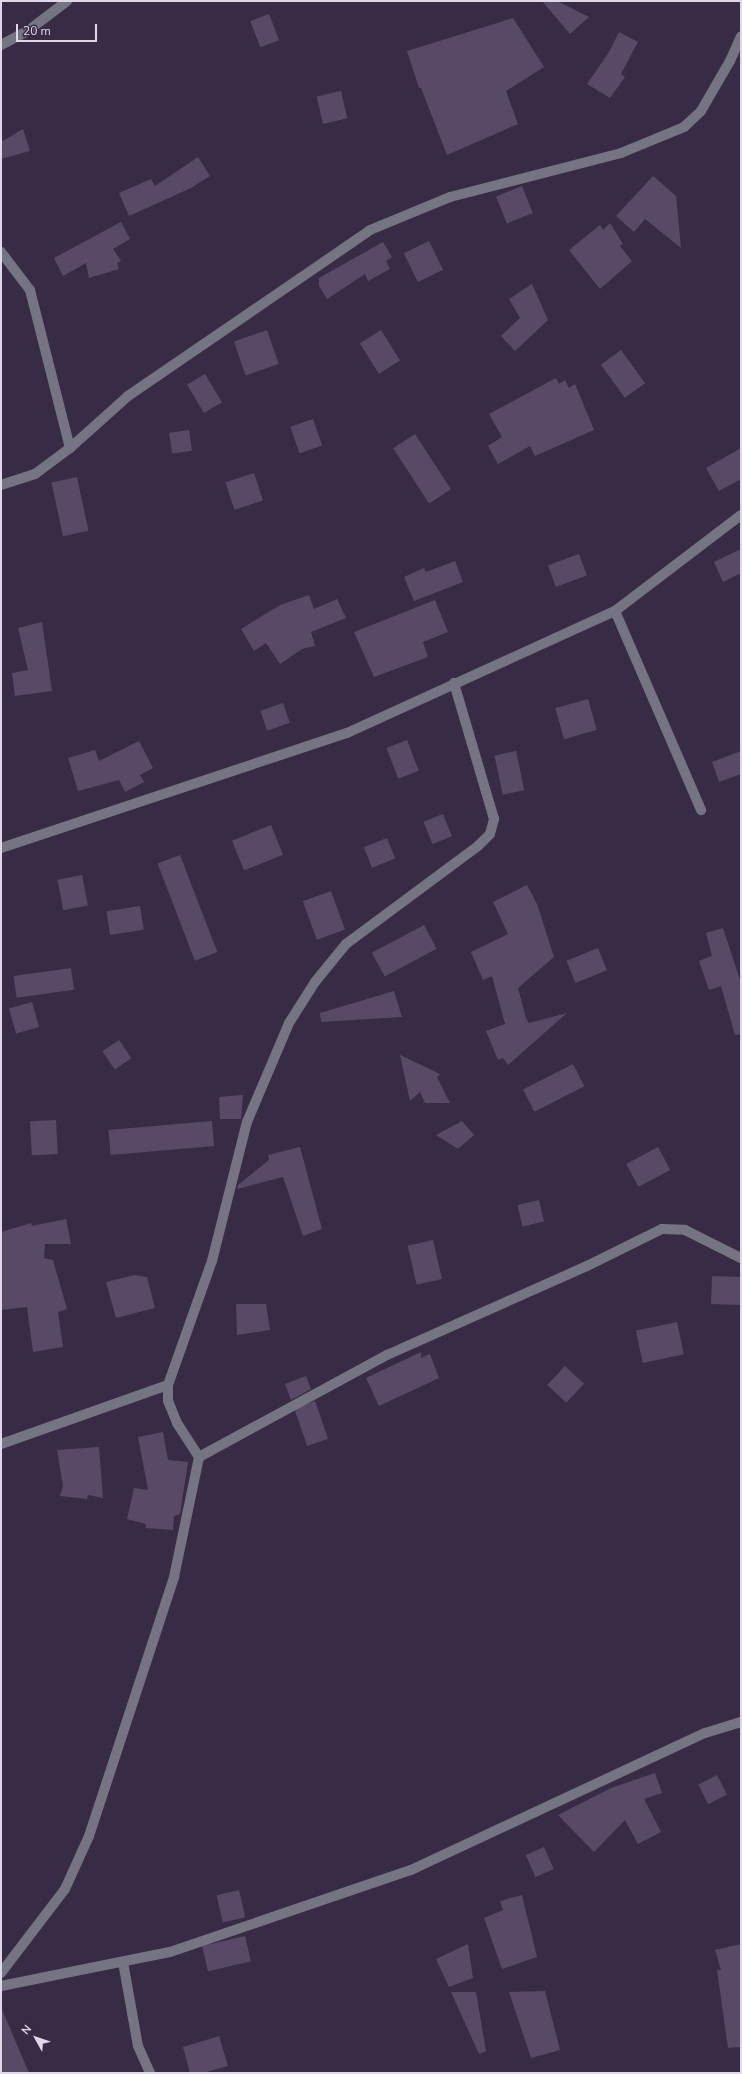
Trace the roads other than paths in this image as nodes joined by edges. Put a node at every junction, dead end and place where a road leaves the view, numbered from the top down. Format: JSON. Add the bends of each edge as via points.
{"nodes":[{"id":1,"x":67,"y":1,"type":"edge"},
{"id":2,"x":741,"y":36,"type":"edge"},
{"id":3,"x":1,"y":45,"type":"edge"},
{"id":4,"x":1,"y":252,"type":"edge"},
{"id":5,"x":70,"y":448,"type":"junction"},
{"id":6,"x":1,"y":485,"type":"edge"},
{"id":7,"x":741,"y":515,"type":"edge"},
{"id":8,"x":615,"y":611,"type":"junction"},
{"id":9,"x":454,"y":683,"type":"junction"},
{"id":10,"x":701,"y":810,"type":"dead end"},
{"id":11,"x":1,"y":848,"type":"edge"},
{"id":12,"x":741,"y":1258,"type":"edge"},
{"id":13,"x":168,"y":1385,"type":"junction"},
{"id":14,"x":1,"y":1444,"type":"edge"},
{"id":15,"x":198,"y":1457,"type":"junction"},
{"id":16,"x":741,"y":1722,"type":"edge"},
{"id":17,"x":123,"y":1962,"type":"junction"},
{"id":18,"x":1,"y":1973,"type":"edge"},
{"id":19,"x":1,"y":1986,"type":"edge"},
{"id":20,"x":150,"y":2073,"type":"edge"}],
"edges":[{"from":1,"to":3,"type":"street","via":[[29,30]]},
{"from":2,"to":5,"type":"street","via":[[730,61],[701,111],[684,127],[621,153],[450,197],[370,230],[128,396]]},
{"from":4,"to":5,"type":"street","via":[[30,290]]},
{"from":5,"to":6,"type":"street","via":[[35,474]]},
{"from":7,"to":8,"type":"street"},
{"from":8,"to":9,"type":"street"},
{"from":8,"to":10,"type":"street"},
{"from":9,"to":11,"type":"street","via":[[347,733]]},
{"from":9,"to":13,"type":"street","via":[[494,818],[490,834],[478,846],[346,944],[315,982],[289,1023],[247,1122],[212,1261]]},
{"from":12,"to":15,"type":"street","via":[[685,1230],[662,1229],[587,1266],[388,1355]]},
{"from":13,"to":14,"type":"street"},
{"from":13,"to":15,"type":"street","via":[[168,1401],[177,1423]]},
{"from":15,"to":18,"type":"street","via":[[174,1577],[90,1836],[65,1890]]},
{"from":16,"to":17,"type":"street","via":[[706,1733],[411,1870],[170,1952]]},
{"from":17,"to":19,"type":"street"},
{"from":17,"to":20,"type":"street","via":[[138,2046]]}]}
